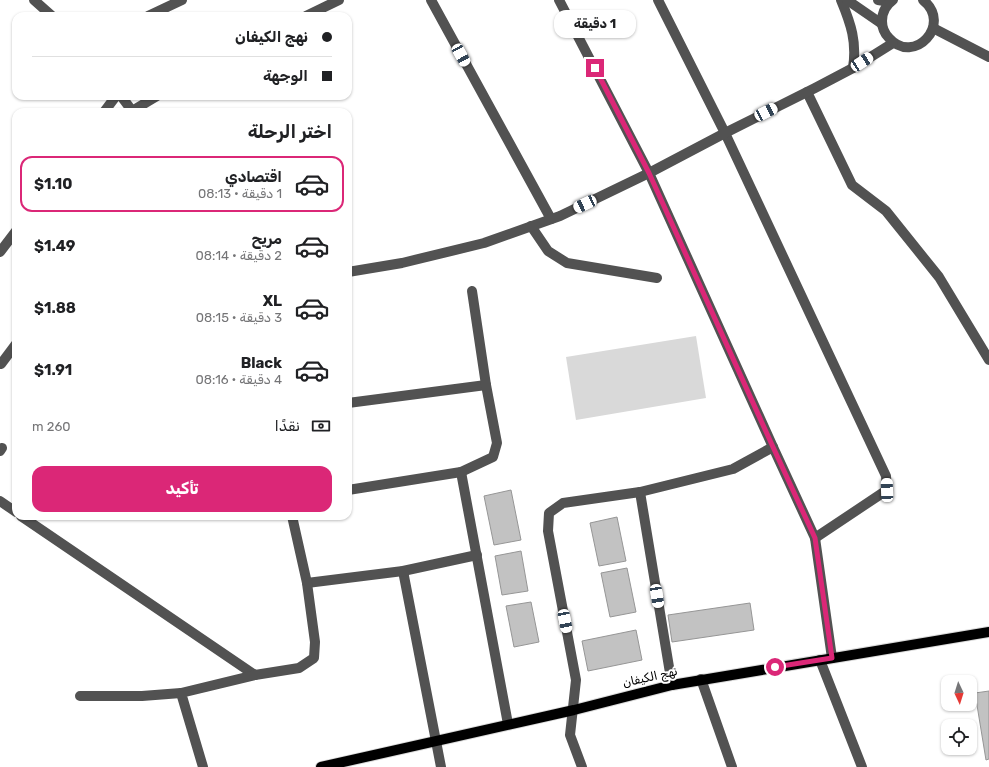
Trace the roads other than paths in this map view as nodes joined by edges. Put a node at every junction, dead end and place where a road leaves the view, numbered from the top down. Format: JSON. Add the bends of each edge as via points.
{"nodes":[{"id":1,"x":34,"y":0,"type":"edge"},
{"id":2,"x":182,"y":0,"type":"edge"},
{"id":3,"x":339,"y":0,"type":"edge"},
{"id":4,"x":431,"y":0,"type":"edge"},
{"id":5,"x":559,"y":0,"type":"edge"},
{"id":6,"x":658,"y":0,"type":"edge"},
{"id":7,"x":841,"y":0,"type":"edge"},
{"id":8,"x":847,"y":0,"type":"edge"},
{"id":9,"x":878,"y":0,"type":"edge"},
{"id":10,"x":924,"y":0,"type":"edge"},
{"id":11,"x":892,"y":1,"type":"edge"},
{"id":12,"x":48,"y":12,"type":"edge"},
{"id":13,"x":156,"y":12,"type":"edge"},
{"id":14,"x":314,"y":12,"type":"edge"},
{"id":15,"x":882,"y":24,"type":"junction"},
{"id":16,"x":934,"y":28,"type":"junction"},
{"id":17,"x":893,"y":42,"type":"junction"},
{"id":18,"x":989,"y":58,"type":"edge"},
{"id":19,"x":853,"y":68,"type":"junction"},
{"id":20,"x":807,"y":92,"type":"junction"},
{"id":21,"x":124,"y":100,"type":"edge"},
{"id":22,"x":151,"y":100,"type":"edge"},
{"id":23,"x":131,"y":108,"type":"edge"},
{"id":24,"x":138,"y":108,"type":"edge"},
{"id":25,"x":725,"y":133,"type":"junction"},
{"id":26,"x":649,"y":173,"type":"junction"},
{"id":27,"x":551,"y":218,"type":"junction"},
{"id":28,"x":531,"y":226,"type":"junction"},
{"id":29,"x":12,"y":236,"type":"edge"},
{"id":30,"x":0,"y":252,"type":"edge"},
{"id":31,"x":352,"y":271,"type":"edge"},
{"id":32,"x":657,"y":278,"type":"dead end"},
{"id":33,"x":472,"y":291,"type":"dead end"},
{"id":34,"x":12,"y":349,"type":"edge"},
{"id":35,"x":989,"y":360,"type":"edge"},
{"id":36,"x":1,"y":364,"type":"edge"},
{"id":37,"x":486,"y":385,"type":"junction"},
{"id":38,"x":352,"y":402,"type":"edge"},
{"id":39,"x":773,"y":447,"type":"junction"},
{"id":40,"x":461,"y":472,"type":"junction"},
{"id":41,"x":352,"y":489,"type":"edge"},
{"id":42,"x":640,"y":492,"type":"junction"},
{"id":43,"x":0,"y":501,"type":"edge"},
{"id":44,"x":12,"y":509,"type":"edge"},
{"id":45,"x":27,"y":520,"type":"edge"},
{"id":46,"x":293,"y":520,"type":"edge"},
{"id":47,"x":815,"y":538,"type":"junction"},
{"id":48,"x":477,"y":556,"type":"junction"},
{"id":49,"x":403,"y":571,"type":"junction"},
{"id":50,"x":307,"y":583,"type":"junction"},
{"id":51,"x":989,"y":632,"type":"edge"},
{"id":52,"x":832,"y":658,"type":"junction"},
{"id":53,"x":820,"y":660,"type":"junction"},
{"id":54,"x":255,"y":676,"type":"junction"},
{"id":55,"x":701,"y":680,"type":"junction"},
{"id":56,"x":672,"y":684,"type":"junction"},
{"id":57,"x":181,"y":692,"type":"junction"},
{"id":58,"x":80,"y":696,"type":"dead end"},
{"id":59,"x":574,"y":710,"type":"junction"},
{"id":60,"x":508,"y":724,"type":"junction"},
{"id":61,"x":436,"y":741,"type":"junction"},
{"id":62,"x":203,"y":767,"type":"edge"},
{"id":63,"x":321,"y":767,"type":"edge"},
{"id":64,"x":441,"y":767,"type":"edge"},
{"id":65,"x":582,"y":767,"type":"edge"},
{"id":66,"x":732,"y":767,"type":"edge"},
{"id":67,"x":862,"y":767,"type":"edge"}],
"edges":[{"from":1,"to":12,"type":"street"},
{"from":2,"to":13,"type":"street"},
{"from":3,"to":14,"type":"street"},
{"from":4,"to":27,"type":"street"},
{"from":5,"to":26,"type":"street"},
{"from":6,"to":25,"type":"street"},
{"from":7,"to":19,"type":"street","via":[[850,22],[854,42]]},
{"from":8,"to":15,"type":"street"},
{"from":9,"to":11,"type":"street"},
{"from":10,"to":16,"type":"street","via":[[931,8]]},
{"from":11,"to":15,"type":"street","via":[[885,8]]},
{"from":15,"to":17,"type":"street","via":[[886,35]]},
{"from":16,"to":17,"type":"street","via":[[922,44],[902,47]]},
{"from":16,"to":18,"type":"street"},
{"from":17,"to":19,"type":"street"},
{"from":19,"to":20,"type":"street"},
{"from":20,"to":25,"type":"street"},
{"from":20,"to":35,"type":"street","via":[[852,185],[886,211],[939,277]]},
{"from":21,"to":23,"type":"street"},
{"from":22,"to":24,"type":"street"},
{"from":25,"to":26,"type":"street"},
{"from":25,"to":47,"type":"street","via":[[886,476],[887,490]]},
{"from":26,"to":27,"type":"street"},
{"from":26,"to":39,"type":"street"},
{"from":27,"to":28,"type":"street"},
{"from":28,"to":31,"type":"street","via":[[477,245],[402,263]]},
{"from":28,"to":32,"type":"street","via":[[548,251],[567,262]]},
{"from":29,"to":30,"type":"street"},
{"from":33,"to":37,"type":"street"},
{"from":34,"to":36,"type":"street"},
{"from":37,"to":38,"type":"street"},
{"from":37,"to":40,"type":"street","via":[[497,443],[493,457]]},
{"from":39,"to":42,"type":"street","via":[[733,469]]},
{"from":39,"to":47,"type":"street"},
{"from":40,"to":41,"type":"street"},
{"from":40,"to":48,"type":"street"},
{"from":42,"to":56,"type":"street"},
{"from":42,"to":59,"type":"street","via":[[563,503],[549,513],[548,531],[576,680]]},
{"from":43,"to":44,"type":"street"},
{"from":45,"to":54,"type":"street"},
{"from":46,"to":50,"type":"street"},
{"from":47,"to":52,"type":"street"},
{"from":48,"to":49,"type":"street"},
{"from":48,"to":60,"type":"street"},
{"from":49,"to":50,"type":"street"},
{"from":49,"to":61,"type":"street"},
{"from":50,"to":54,"type":"street","via":[[315,642],[314,658],[300,668]]},
{"from":51,"to":52,"type":"main road","name":"نهج الكيفان"},
{"from":52,"to":53,"type":"main road","name":"نهج الكيفان"},
{"from":53,"to":55,"type":"main road","name":"نهج الكيفان"},
{"from":53,"to":67,"type":"street"},
{"from":54,"to":57,"type":"street"},
{"from":55,"to":56,"type":"main road","name":"نهج الكيفان"},
{"from":55,"to":66,"type":"street"},
{"from":56,"to":59,"type":"main road","name":"نهج الكيفان"},
{"from":57,"to":58,"type":"street","via":[[142,696]]},
{"from":57,"to":62,"type":"street"},
{"from":59,"to":60,"type":"main road","name":"نهج الكيفان"},
{"from":59,"to":65,"type":"street","via":[[570,735]]},
{"from":60,"to":61,"type":"main road","name":"نهج الكيفان"},
{"from":61,"to":63,"type":"main road","name":"نهج الكيفان"},
{"from":61,"to":64,"type":"street"}]}
